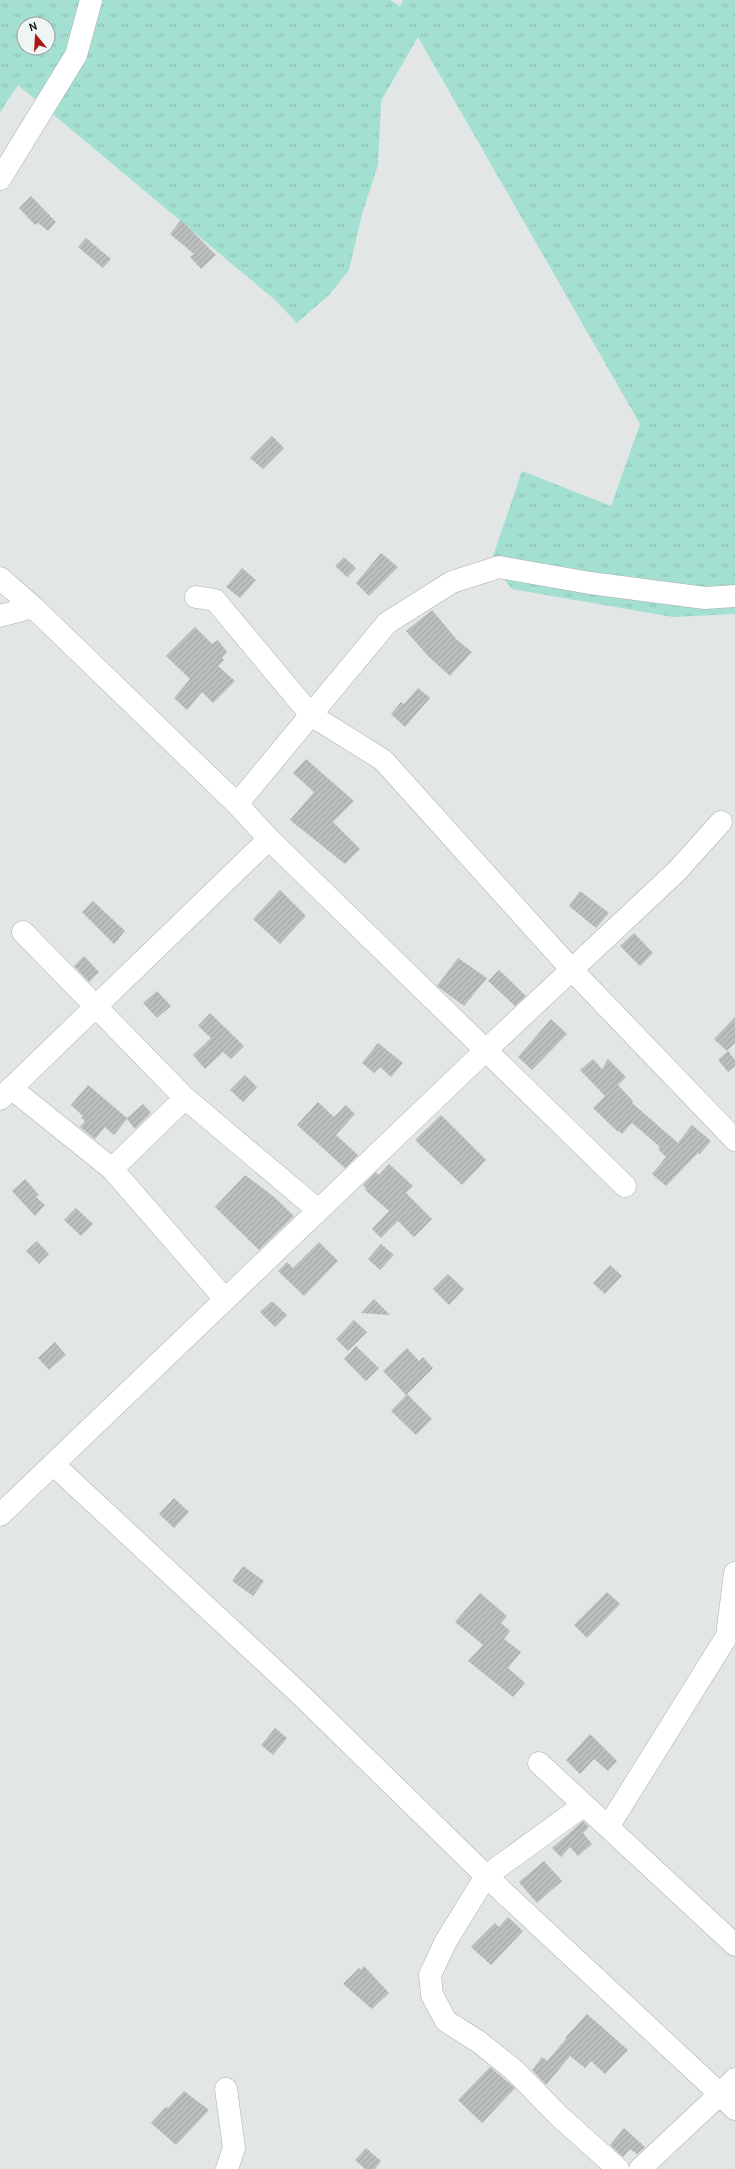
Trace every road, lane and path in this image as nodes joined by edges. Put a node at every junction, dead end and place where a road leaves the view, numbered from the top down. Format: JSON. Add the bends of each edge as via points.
{"nodes":[{"id":1,"x":91,"y":0,"type":"edge"},
{"id":2,"x":0,"y":179,"type":"edge"},
{"id":3,"x":0,"y":578,"type":"edge"},
{"id":4,"x":735,"y":596,"type":"edge"},
{"id":5,"x":196,"y":597,"type":"dead end"},
{"id":6,"x":33,"y":607,"type":"junction"},
{"id":7,"x":0,"y":616,"type":"edge"},
{"id":8,"x":311,"y":715,"type":"junction"},
{"id":9,"x":237,"y":804,"type":"junction"},
{"id":10,"x":721,"y":822,"type":"dead end"},
{"id":11,"x":269,"y":839,"type":"junction"},
{"id":12,"x":23,"y":932,"type":"dead end"},
{"id":13,"x":572,"y":970,"type":"junction"},
{"id":14,"x":96,"y":1007,"type":"junction"},
{"id":15,"x":486,"y":1050,"type":"junction"},
{"id":16,"x":6,"y":1094,"type":"edge"},
{"id":17,"x":185,"y":1098,"type":"junction"},
{"id":18,"x":735,"y":1140,"type":"edge"},
{"id":19,"x":112,"y":1169,"type":"junction"},
{"id":20,"x":624,"y":1186,"type":"dead end"},
{"id":21,"x":318,"y":1210,"type":"junction"},
{"id":22,"x":225,"y":1299,"type":"junction"},
{"id":23,"x":53,"y":1464,"type":"junction"},
{"id":24,"x":0,"y":1515,"type":"edge"},
{"id":25,"x":735,"y":1573,"type":"edge"},
{"id":26,"x":539,"y":1763,"type":"dead end"},
{"id":27,"x":584,"y":1805,"type":"junction"},
{"id":28,"x":608,"y":1827,"type":"junction"},
{"id":29,"x":486,"y":1876,"type":"junction"},
{"id":30,"x":735,"y":1945,"type":"edge"},
{"id":31,"x":735,"y":2079,"type":"edge"},
{"id":32,"x":226,"y":2089,"type":"dead end"},
{"id":33,"x":727,"y":2101,"type":"edge"},
{"id":34,"x":227,"y":2169,"type":"edge"},
{"id":35,"x":618,"y":2169,"type":"edge"},
{"id":36,"x":640,"y":2169,"type":"edge"}],
"edges":[{"from":1,"to":2,"type":"street","via":[[76,55]]},
{"from":3,"to":6,"type":"street"},
{"from":4,"to":8,"type":"street","via":[[705,598],[590,583],[498,567],[452,582],[387,623]]},
{"from":5,"to":8,"type":"street","via":[[215,600]]},
{"from":6,"to":7,"type":"street"},
{"from":6,"to":9,"type":"street"},
{"from":8,"to":9,"type":"street"},
{"from":8,"to":13,"type":"street","via":[[383,760]]},
{"from":9,"to":11,"type":"street"},
{"from":10,"to":13,"type":"street","via":[[677,871]]},
{"from":11,"to":14,"type":"street"},
{"from":11,"to":15,"type":"street"},
{"from":12,"to":14,"type":"street"},
{"from":13,"to":15,"type":"street"},
{"from":13,"to":18,"type":"street"},
{"from":14,"to":16,"type":"street"},
{"from":14,"to":17,"type":"street"},
{"from":15,"to":20,"type":"street"},
{"from":15,"to":21,"type":"street"},
{"from":16,"to":19,"type":"street"},
{"from":17,"to":19,"type":"street"},
{"from":17,"to":21,"type":"street"},
{"from":19,"to":22,"type":"street"},
{"from":21,"to":22,"type":"street"},
{"from":22,"to":23,"type":"street"},
{"from":23,"to":24,"type":"street"},
{"from":23,"to":29,"type":"street","via":[[303,1697]]},
{"from":25,"to":28,"type":"street","via":[[727,1636]]},
{"from":26,"to":27,"type":"street"},
{"from":27,"to":28,"type":"street"},
{"from":27,"to":29,"type":"street"},
{"from":28,"to":30,"type":"street"},
{"from":29,"to":33,"type":"street"},
{"from":29,"to":35,"type":"street","via":[[442,1948],[430,1975],[432,1994],[446,2021],[479,2042],[514,2070],[559,2116]]},
{"from":31,"to":33,"type":"street"},
{"from":32,"to":34,"type":"street","via":[[234,2148]]},
{"from":33,"to":36,"type":"street"}]}
